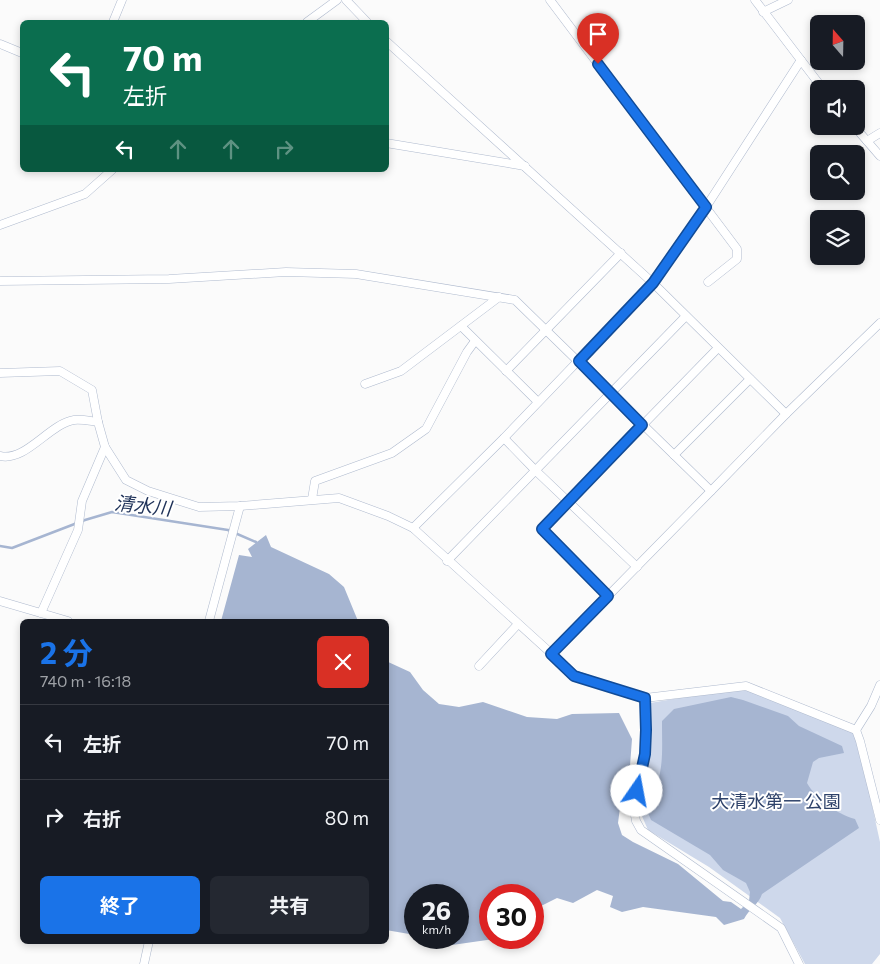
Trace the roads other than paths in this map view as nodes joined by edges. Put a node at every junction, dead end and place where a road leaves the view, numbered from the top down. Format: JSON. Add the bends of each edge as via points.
{"nodes":[{"id":1,"x":122,"y":0,"type":"edge"},
{"id":2,"x":337,"y":0,"type":"edge"},
{"id":3,"x":346,"y":0,"type":"edge"},
{"id":4,"x":550,"y":0,"type":"edge"},
{"id":5,"x":754,"y":0,"type":"edge"},
{"id":6,"x":788,"y":0,"type":"edge"},
{"id":7,"x":764,"y":12,"type":"junction"},
{"id":8,"x":114,"y":20,"type":"edge"},
{"id":9,"x":310,"y":20,"type":"edge"},
{"id":10,"x":365,"y":20,"type":"edge"},
{"id":11,"x":0,"y":44,"type":"edge"},
{"id":12,"x":389,"y":44,"type":"edge"},
{"id":13,"x":20,"y":52,"type":"edge"},
{"id":14,"x":801,"y":60,"type":"junction"},
{"id":15,"x":816,"y":80,"type":"edge"},
{"id":16,"x":880,"y":133,"type":"edge"},
{"id":17,"x":862,"y":135,"type":"edge"},
{"id":18,"x":867,"y":141,"type":"junction"},
{"id":19,"x":389,"y":143,"type":"edge"},
{"id":20,"x":880,"y":156,"type":"edge"},
{"id":21,"x":525,"y":166,"type":"junction"},
{"id":22,"x":110,"y":172,"type":"edge"},
{"id":23,"x":706,"y":207,"type":"junction"},
{"id":24,"x":0,"y":225,"type":"edge"},
{"id":25,"x":621,"y":254,"type":"junction"},
{"id":26,"x":0,"y":281,"type":"edge"},
{"id":27,"x":708,"y":282,"type":"dead end"},
{"id":28,"x":653,"y":283,"type":"junction"},
{"id":29,"x":499,"y":297,"type":"junction"},
{"id":30,"x":686,"y":316,"type":"junction"},
{"id":31,"x":880,"y":323,"type":"edge"},
{"id":32,"x":461,"y":326,"type":"junction"},
{"id":33,"x":546,"y":331,"type":"junction"},
{"id":34,"x":475,"y":341,"type":"junction"},
{"id":35,"x":718,"y":348,"type":"junction"},
{"id":36,"x":579,"y":361,"type":"junction"},
{"id":37,"x":506,"y":371,"type":"junction"},
{"id":38,"x":0,"y":373,"type":"edge"},
{"id":39,"x":750,"y":379,"type":"junction"},
{"id":40,"x":365,"y":384,"type":"dead end"},
{"id":41,"x":611,"y":393,"type":"junction"},
{"id":42,"x":538,"y":402,"type":"junction"},
{"id":43,"x":786,"y":414,"type":"junction"},
{"id":44,"x":98,"y":422,"type":"junction"},
{"id":45,"x":642,"y":425,"type":"junction"},
{"id":46,"x":504,"y":438,"type":"junction"},
{"id":47,"x":105,"y":447,"type":"junction"},
{"id":48,"x":674,"y":455,"type":"junction"},
{"id":49,"x":0,"y":456,"type":"edge"},
{"id":50,"x":535,"y":470,"type":"junction"},
{"id":51,"x":711,"y":491,"type":"junction"},
{"id":52,"x":312,"y":499,"type":"junction"},
{"id":53,"x":569,"y":501,"type":"junction"},
{"id":54,"x":240,"y":506,"type":"junction"},
{"id":55,"x":413,"y":528,"type":"junction"},
{"id":56,"x":447,"y":560,"type":"junction"},
{"id":57,"x":637,"y":567,"type":"junction"},
{"id":58,"x":608,"y":596,"type":"junction"},
{"id":59,"x":0,"y":601,"type":"edge"},
{"id":60,"x":41,"y":612,"type":"junction"},
{"id":61,"x":46,"y":619,"type":"edge"},
{"id":62,"x":62,"y":619,"type":"edge"},
{"id":63,"x":210,"y":619,"type":"edge"},
{"id":64,"x":518,"y":624,"type":"junction"},
{"id":65,"x":551,"y":654,"type":"junction"},
{"id":66,"x":479,"y":666,"type":"dead end"},
{"id":67,"x":880,"y":685,"type":"edge"},
{"id":68,"x":645,"y":698,"type":"junction"},
{"id":69,"x":856,"y":730,"type":"junction"},
{"id":70,"x":880,"y":820,"type":"edge"},
{"id":71,"x":148,"y":944,"type":"edge"},
{"id":72,"x":144,"y":964,"type":"edge"},
{"id":73,"x":799,"y":964,"type":"edge"}],
"edges":[{"from":1,"to":8,"type":"street"},
{"from":2,"to":9,"type":"street"},
{"from":3,"to":10,"type":"street"},
{"from":4,"to":23,"type":"street"},
{"from":5,"to":7,"type":"street"},
{"from":6,"to":7,"type":"street"},
{"from":7,"to":14,"type":"street"},
{"from":11,"to":13,"type":"street"},
{"from":12,"to":21,"type":"street"},
{"from":14,"to":15,"type":"street"},
{"from":14,"to":23,"type":"street"},
{"from":16,"to":18,"type":"street"},
{"from":17,"to":18,"type":"street"},
{"from":18,"to":20,"type":"street"},
{"from":19,"to":21,"type":"street"},
{"from":21,"to":25,"type":"street"},
{"from":22,"to":24,"type":"street","via":[[86,194]]},
{"from":23,"to":27,"type":"street","via":[[738,254],[733,263]]},
{"from":23,"to":28,"type":"street"},
{"from":25,"to":28,"type":"street"},
{"from":25,"to":33,"type":"street"},
{"from":26,"to":29,"type":"street","via":[[169,279],[286,272],[356,274]]},
{"from":28,"to":30,"type":"street"},
{"from":28,"to":36,"type":"street"},
{"from":29,"to":32,"type":"street"},
{"from":29,"to":33,"type":"street","via":[[515,300]]},
{"from":30,"to":35,"type":"street"},
{"from":30,"to":41,"type":"street"},
{"from":31,"to":43,"type":"street"},
{"from":32,"to":34,"type":"street"},
{"from":32,"to":40,"type":"street","via":[[401,371]]},
{"from":33,"to":36,"type":"street"},
{"from":33,"to":37,"type":"street"},
{"from":34,"to":37,"type":"street"},
{"from":34,"to":52,"type":"street","via":[[426,429],[392,453],[315,481]]},
{"from":35,"to":39,"type":"street"},
{"from":35,"to":45,"type":"street"},
{"from":36,"to":41,"type":"street"},
{"from":36,"to":42,"type":"street"},
{"from":37,"to":42,"type":"street"},
{"from":38,"to":44,"type":"street","via":[[60,371],[92,390]]},
{"from":39,"to":43,"type":"street"},
{"from":39,"to":48,"type":"street"},
{"from":41,"to":45,"type":"street"},
{"from":41,"to":50,"type":"street"},
{"from":42,"to":46,"type":"street"},
{"from":43,"to":51,"type":"street"},
{"from":44,"to":47,"type":"street"},
{"from":44,"to":49,"type":"street","via":[[74,420],[16,455]]},
{"from":45,"to":48,"type":"street"},
{"from":45,"to":53,"type":"street"},
{"from":46,"to":50,"type":"street"},
{"from":46,"to":55,"type":"street"},
{"from":47,"to":54,"type":"street","via":[[126,480],[148,490],[199,507]]},
{"from":47,"to":60,"type":"street","via":[[82,501],[78,529]]},
{"from":48,"to":51,"type":"street"},
{"from":50,"to":53,"type":"street"},
{"from":50,"to":56,"type":"street"},
{"from":51,"to":57,"type":"street"},
{"from":52,"to":54,"type":"street"},
{"from":52,"to":55,"type":"street","via":[[340,498]]},
{"from":53,"to":57,"type":"street"},
{"from":53,"to":58,"type":"street","via":[[542,529]]},
{"from":54,"to":63,"type":"street"},
{"from":55,"to":56,"type":"street"},
{"from":56,"to":64,"type":"street"},
{"from":57,"to":58,"type":"street"},
{"from":58,"to":65,"type":"street"},
{"from":59,"to":60,"type":"street"},
{"from":60,"to":61,"type":"street"},
{"from":60,"to":62,"type":"street"},
{"from":64,"to":65,"type":"street"},
{"from":64,"to":66,"type":"street"},
{"from":65,"to":68,"type":"street","via":[[574,676]]},
{"from":67,"to":69,"type":"street"},
{"from":68,"to":69,"type":"street","via":[[746,686]]},
{"from":68,"to":73,"type":"street","via":[[645,754],[634,810],[641,830],[781,928]]},
{"from":69,"to":70,"type":"street"},
{"from":71,"to":72,"type":"street"}]}
